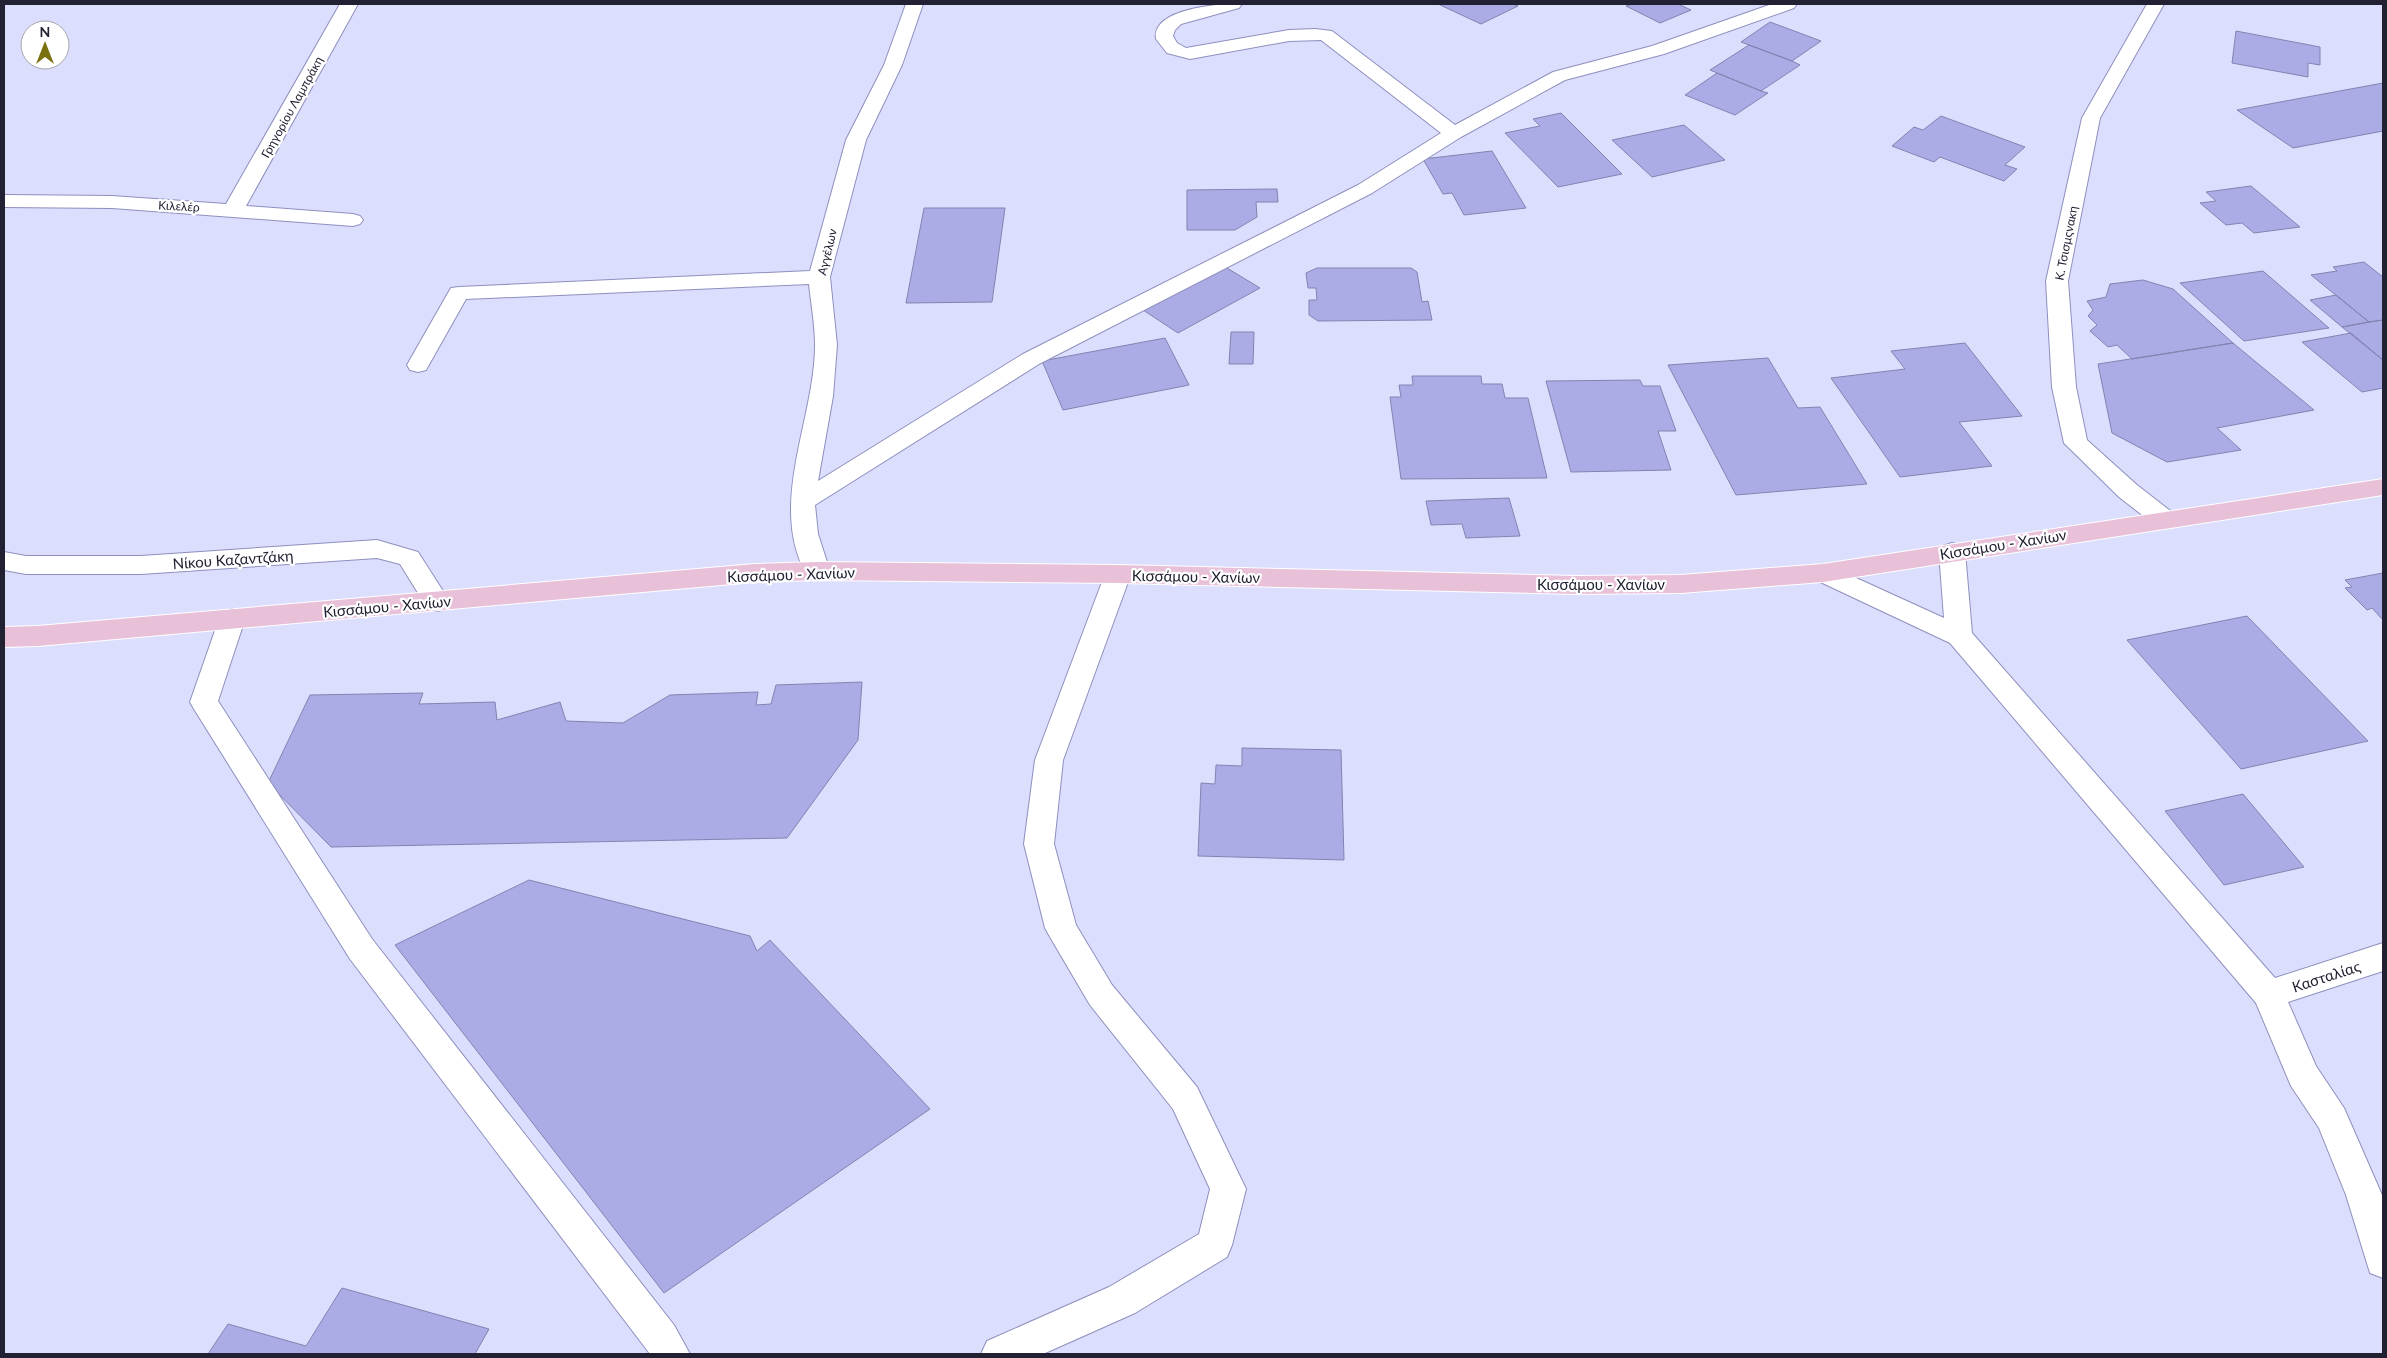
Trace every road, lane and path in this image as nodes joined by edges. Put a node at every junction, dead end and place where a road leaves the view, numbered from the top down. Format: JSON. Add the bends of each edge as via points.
{"nodes":[{"id":1,"x":349,"y":4,"type":"edge"},
{"id":2,"x":914,"y":4,"type":"edge"},
{"id":3,"x":1232,"y":4,"type":"edge"},
{"id":4,"x":1788,"y":4,"type":"edge"},
{"id":5,"x":2155,"y":4,"type":"edge"},
{"id":6,"x":1454,"y":132,"type":"junction"},
{"id":7,"x":4,"y":201,"type":"edge"},
{"id":8,"x":234,"y":209,"type":"junction"},
{"id":9,"x":353,"y":220,"type":"dead end"},
{"id":10,"x":819,"y":277,"type":"junction"},
{"id":11,"x":418,"y":365,"type":"dead end"},
{"id":12,"x":2383,"y":487,"type":"edge"},
{"id":13,"x":802,"y":502,"type":"junction"},
{"id":14,"x":2164,"y":519,"type":"junction"},
{"id":15,"x":1952,"y":552,"type":"junction"},
{"id":16,"x":4,"y":561,"type":"edge"},
{"id":17,"x":818,"y":571,"type":"junction"},
{"id":18,"x":1823,"y":573,"type":"junction"},
{"id":19,"x":1118,"y":574,"type":"junction"},
{"id":20,"x":437,"y":602,"type":"junction"},
{"id":21,"x":232,"y":619,"type":"junction"},
{"id":22,"x":1960,"y":636,"type":"junction"},
{"id":23,"x":4,"y":637,"type":"edge"},
{"id":24,"x":2383,"y":957,"type":"edge"},
{"id":25,"x":2269,"y":994,"type":"junction"},
{"id":26,"x":2377,"y":1209,"type":"edge"},
{"id":27,"x":2383,"y":1260,"type":"edge"},
{"id":28,"x":671,"y":1354,"type":"edge"},
{"id":29,"x":1000,"y":1354,"type":"edge"}],
"edges":[{"from":1,"to":8,"type":"street","name":"Γρηγορίου Λαμπράκη"},
{"from":2,"to":10,"type":"street","name":"Αγγέλων","via":[[893,65],[856,140]]},
{"from":3,"to":6,"type":"street","via":[[1174,20],[1164,34],[1170,48],[1196,53],[1307,33],[1326,35]]},
{"from":4,"to":6,"type":"street","via":[[1658,50],[1560,76]]},
{"from":5,"to":14,"type":"street","name":"Κ. Τσισμςνακη","via":[[2091,118],[2057,281],[2064,387],[2076,443]]},
{"from":6,"to":13,"type":"street","via":[[1365,189],[1031,359]]},
{"from":7,"to":8,"type":"street","name":"Κιλελέρ","via":[[112,202]]},
{"from":8,"to":9,"type":"street","name":"Κιλελέρ"},
{"from":10,"to":11,"type":"street","via":[[459,293]]},
{"from":10,"to":13,"type":"street","name":"Αγγέλων","via":[[826,345]]},
{"from":12,"to":14,"type":"main road","name":"Κισσάμου - Χανίων"},
{"from":13,"to":17,"type":"street","name":"Αγγέλων","via":[[805,534]]},
{"from":14,"to":15,"type":"main road","name":"Κισσάμου - Χανίων"},
{"from":15,"to":18,"type":"main road","name":"Κισσάμου - Χανίων"},
{"from":15,"to":22,"type":"street"},
{"from":16,"to":20,"type":"street","name":"Νίκου Καζαντζάκη","via":[[26,565],[141,565],[376,549],[408,558]]},
{"from":17,"to":19,"type":"main road","name":"Κισσάμου - Χανίων"},
{"from":17,"to":20,"type":"main road","name":"Κισσάμου - Χανίων","via":[[755,573]]},
{"from":18,"to":19,"type":"main road","name":"Κισσάμου - Χανίων","via":[[1681,584],[1617,585]]},
{"from":18,"to":22,"type":"street"},
{"from":19,"to":29,"type":"street","via":[[1049,760],[1039,844],[1061,928],[1101,995],[1185,1098],[1228,1189],[1214,1245],[1122,1300]]},
{"from":20,"to":21,"type":"main road","name":"Κισσάμου - Χανίων"},
{"from":21,"to":23,"type":"main road","name":"Κισσάμου - Χανίων"},
{"from":21,"to":28,"type":"street","via":[[204,702],[361,949]]},
{"from":22,"to":25,"type":"street"},
{"from":24,"to":25,"type":"street","name":"Κασταλίας"},
{"from":25,"to":26,"type":"street","via":[[2303,1075],[2332,1119],[2364,1195]]},
{"from":26,"to":27,"type":"street"}]}
